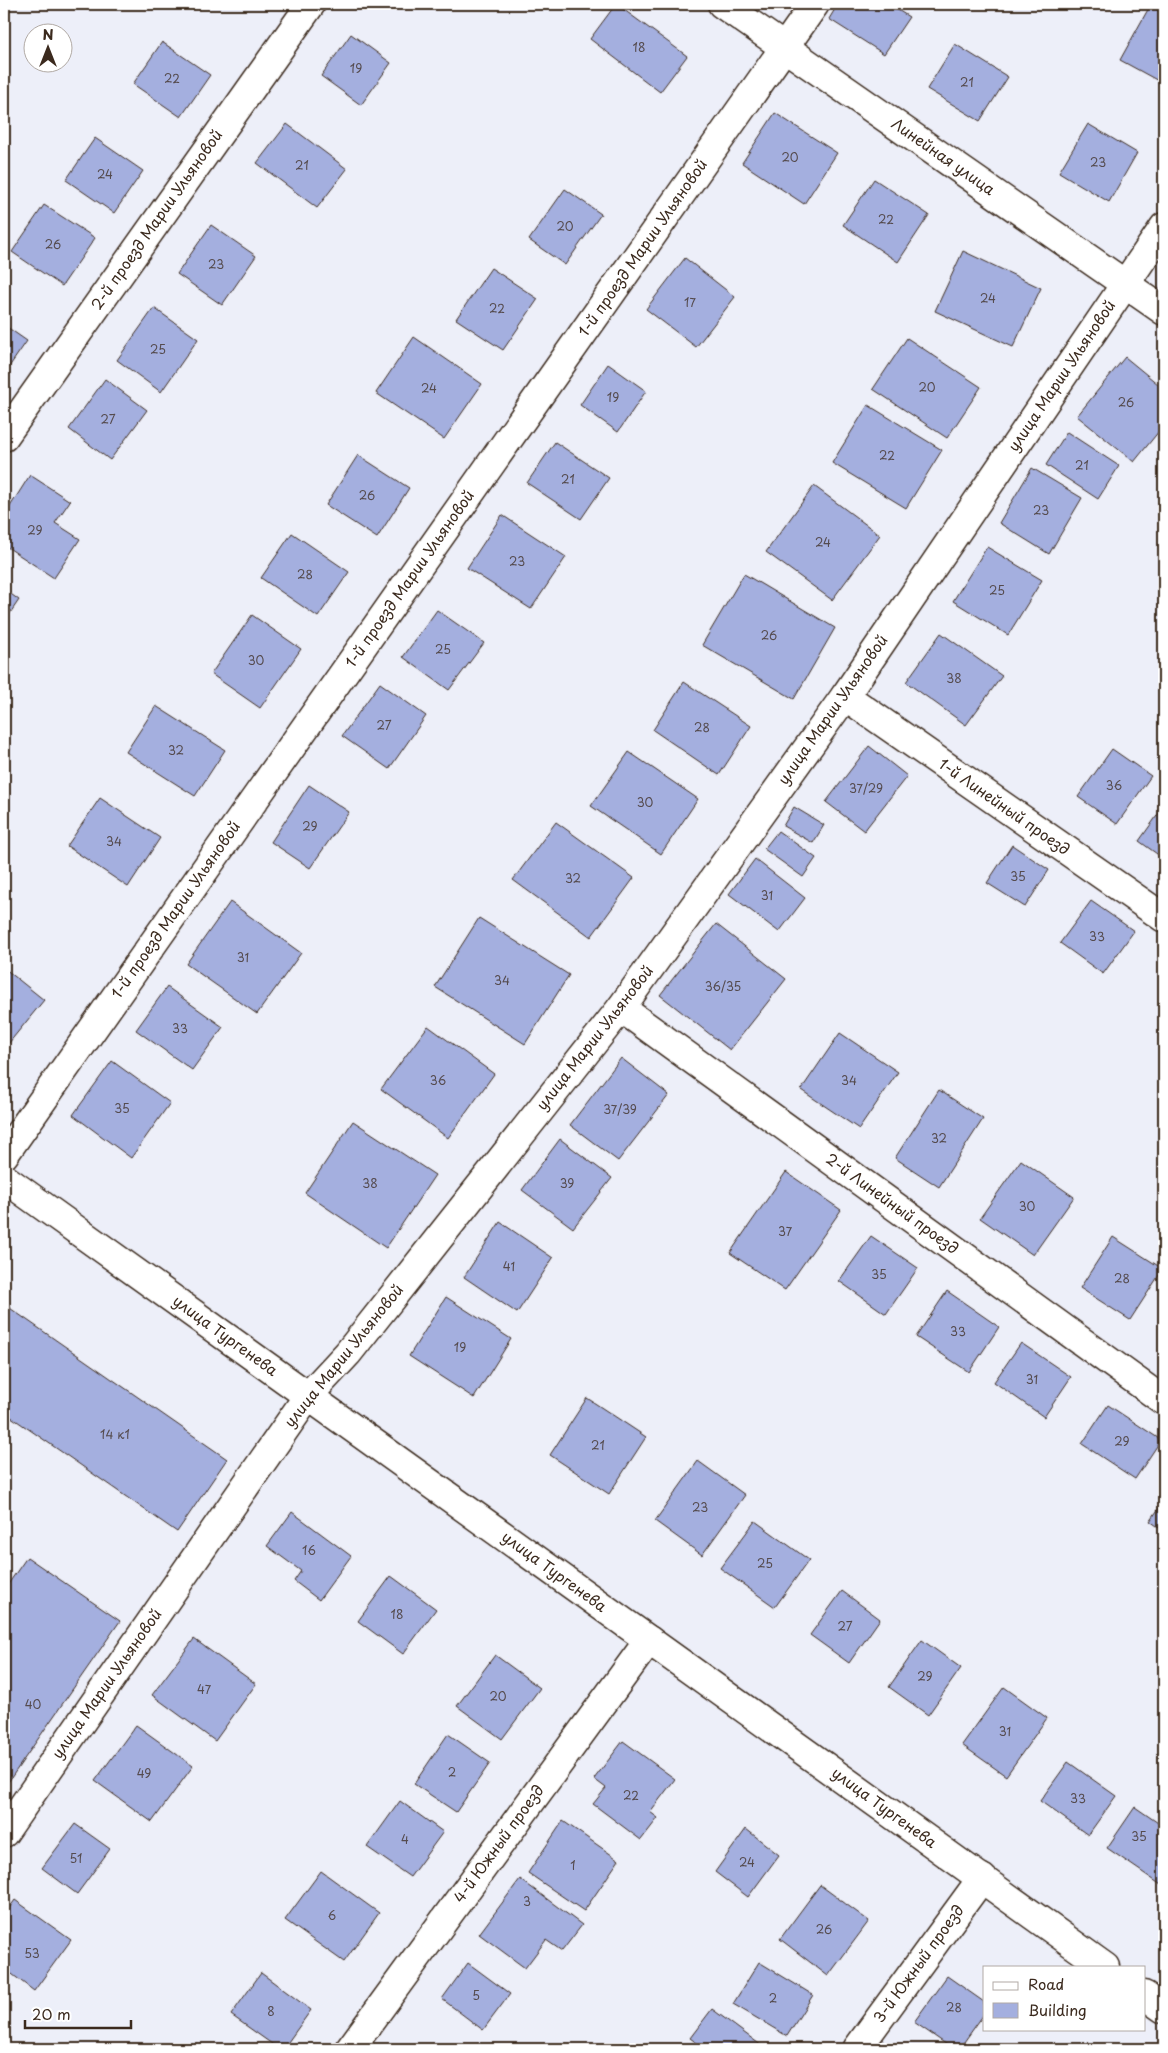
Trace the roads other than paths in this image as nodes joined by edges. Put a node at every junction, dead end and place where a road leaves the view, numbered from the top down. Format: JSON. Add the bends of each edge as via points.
{"nodes":[{"id":1,"x":311,"y":4,"type":"edge"},
{"id":2,"x":722,"y":4,"type":"edge"},
{"id":3,"x":815,"y":4,"type":"edge"},
{"id":4,"x":784,"y":47,"type":"junction"},
{"id":5,"x":1164,"y":226,"type":"edge"},
{"id":6,"x":1125,"y":284,"type":"junction"},
{"id":7,"x":1164,"y":311,"type":"edge"},
{"id":8,"x":4,"y":437,"type":"edge"},
{"id":9,"x":844,"y":696,"type":"junction"},
{"id":10,"x":1164,"y":918,"type":"edge"},
{"id":11,"x":621,"y":1008,"type":"junction"},
{"id":12,"x":4,"y":1155,"type":"edge"},
{"id":13,"x":4,"y":1178,"type":"edge"},
{"id":14,"x":308,"y":1396,"type":"junction"},
{"id":15,"x":1164,"y":1401,"type":"edge"},
{"id":16,"x":649,"y":1640,"type":"junction"},
{"id":17,"x":4,"y":1833,"type":"edge"},
{"id":18,"x":982,"y":1878,"type":"junction"},
{"id":19,"x":1104,"y":1966,"type":"edge"},
{"id":20,"x":1146,"y":1996,"type":"edge"},
{"id":21,"x":1164,"y":2009,"type":"edge"},
{"id":22,"x":350,"y":2049,"type":"edge"},
{"id":23,"x":857,"y":2049,"type":"edge"}],
"edges":[{"from":1,"to":8,"type":"street","name":"2-й проезд Марии Ульяновой"},
{"from":2,"to":4,"type":"street","name":"Линейная улица"},
{"from":3,"to":4,"type":"street","name":"1-й проезд Марии Ульяновой"},
{"from":4,"to":6,"type":"street","name":"Линейная улица"},
{"from":4,"to":12,"type":"street","name":"1-й проезд Марии Ульяновой"},
{"from":5,"to":6,"type":"street","name":"улица Марии Ульяновой"},
{"from":6,"to":7,"type":"street","name":"Линейная улица"},
{"from":6,"to":9,"type":"street","name":"улица Марии Ульяновой"},
{"from":9,"to":10,"type":"street","name":"1-й Линейный проезд"},
{"from":9,"to":11,"type":"street","name":"улица Марии Ульяновой"},
{"from":11,"to":14,"type":"street","name":"улица Марии Ульяновой","via":[[348,1353]]},
{"from":11,"to":15,"type":"street","name":"2-й Линейный проезд"},
{"from":13,"to":14,"type":"street","name":"улица Тургенева"},
{"from":14,"to":16,"type":"street","name":"улица Тургенева"},
{"from":14,"to":17,"type":"street","name":"улица Марии Ульяновой"},
{"from":16,"to":18,"type":"street","name":"улица Тургенева"},
{"from":16,"to":22,"type":"street","name":"4-й Южный проезд"},
{"from":18,"to":19,"type":"street","name":"улица Тургенева"},
{"from":18,"to":23,"type":"street","name":"3-й Южный проезд"},
{"from":20,"to":21,"type":"street"}]}
